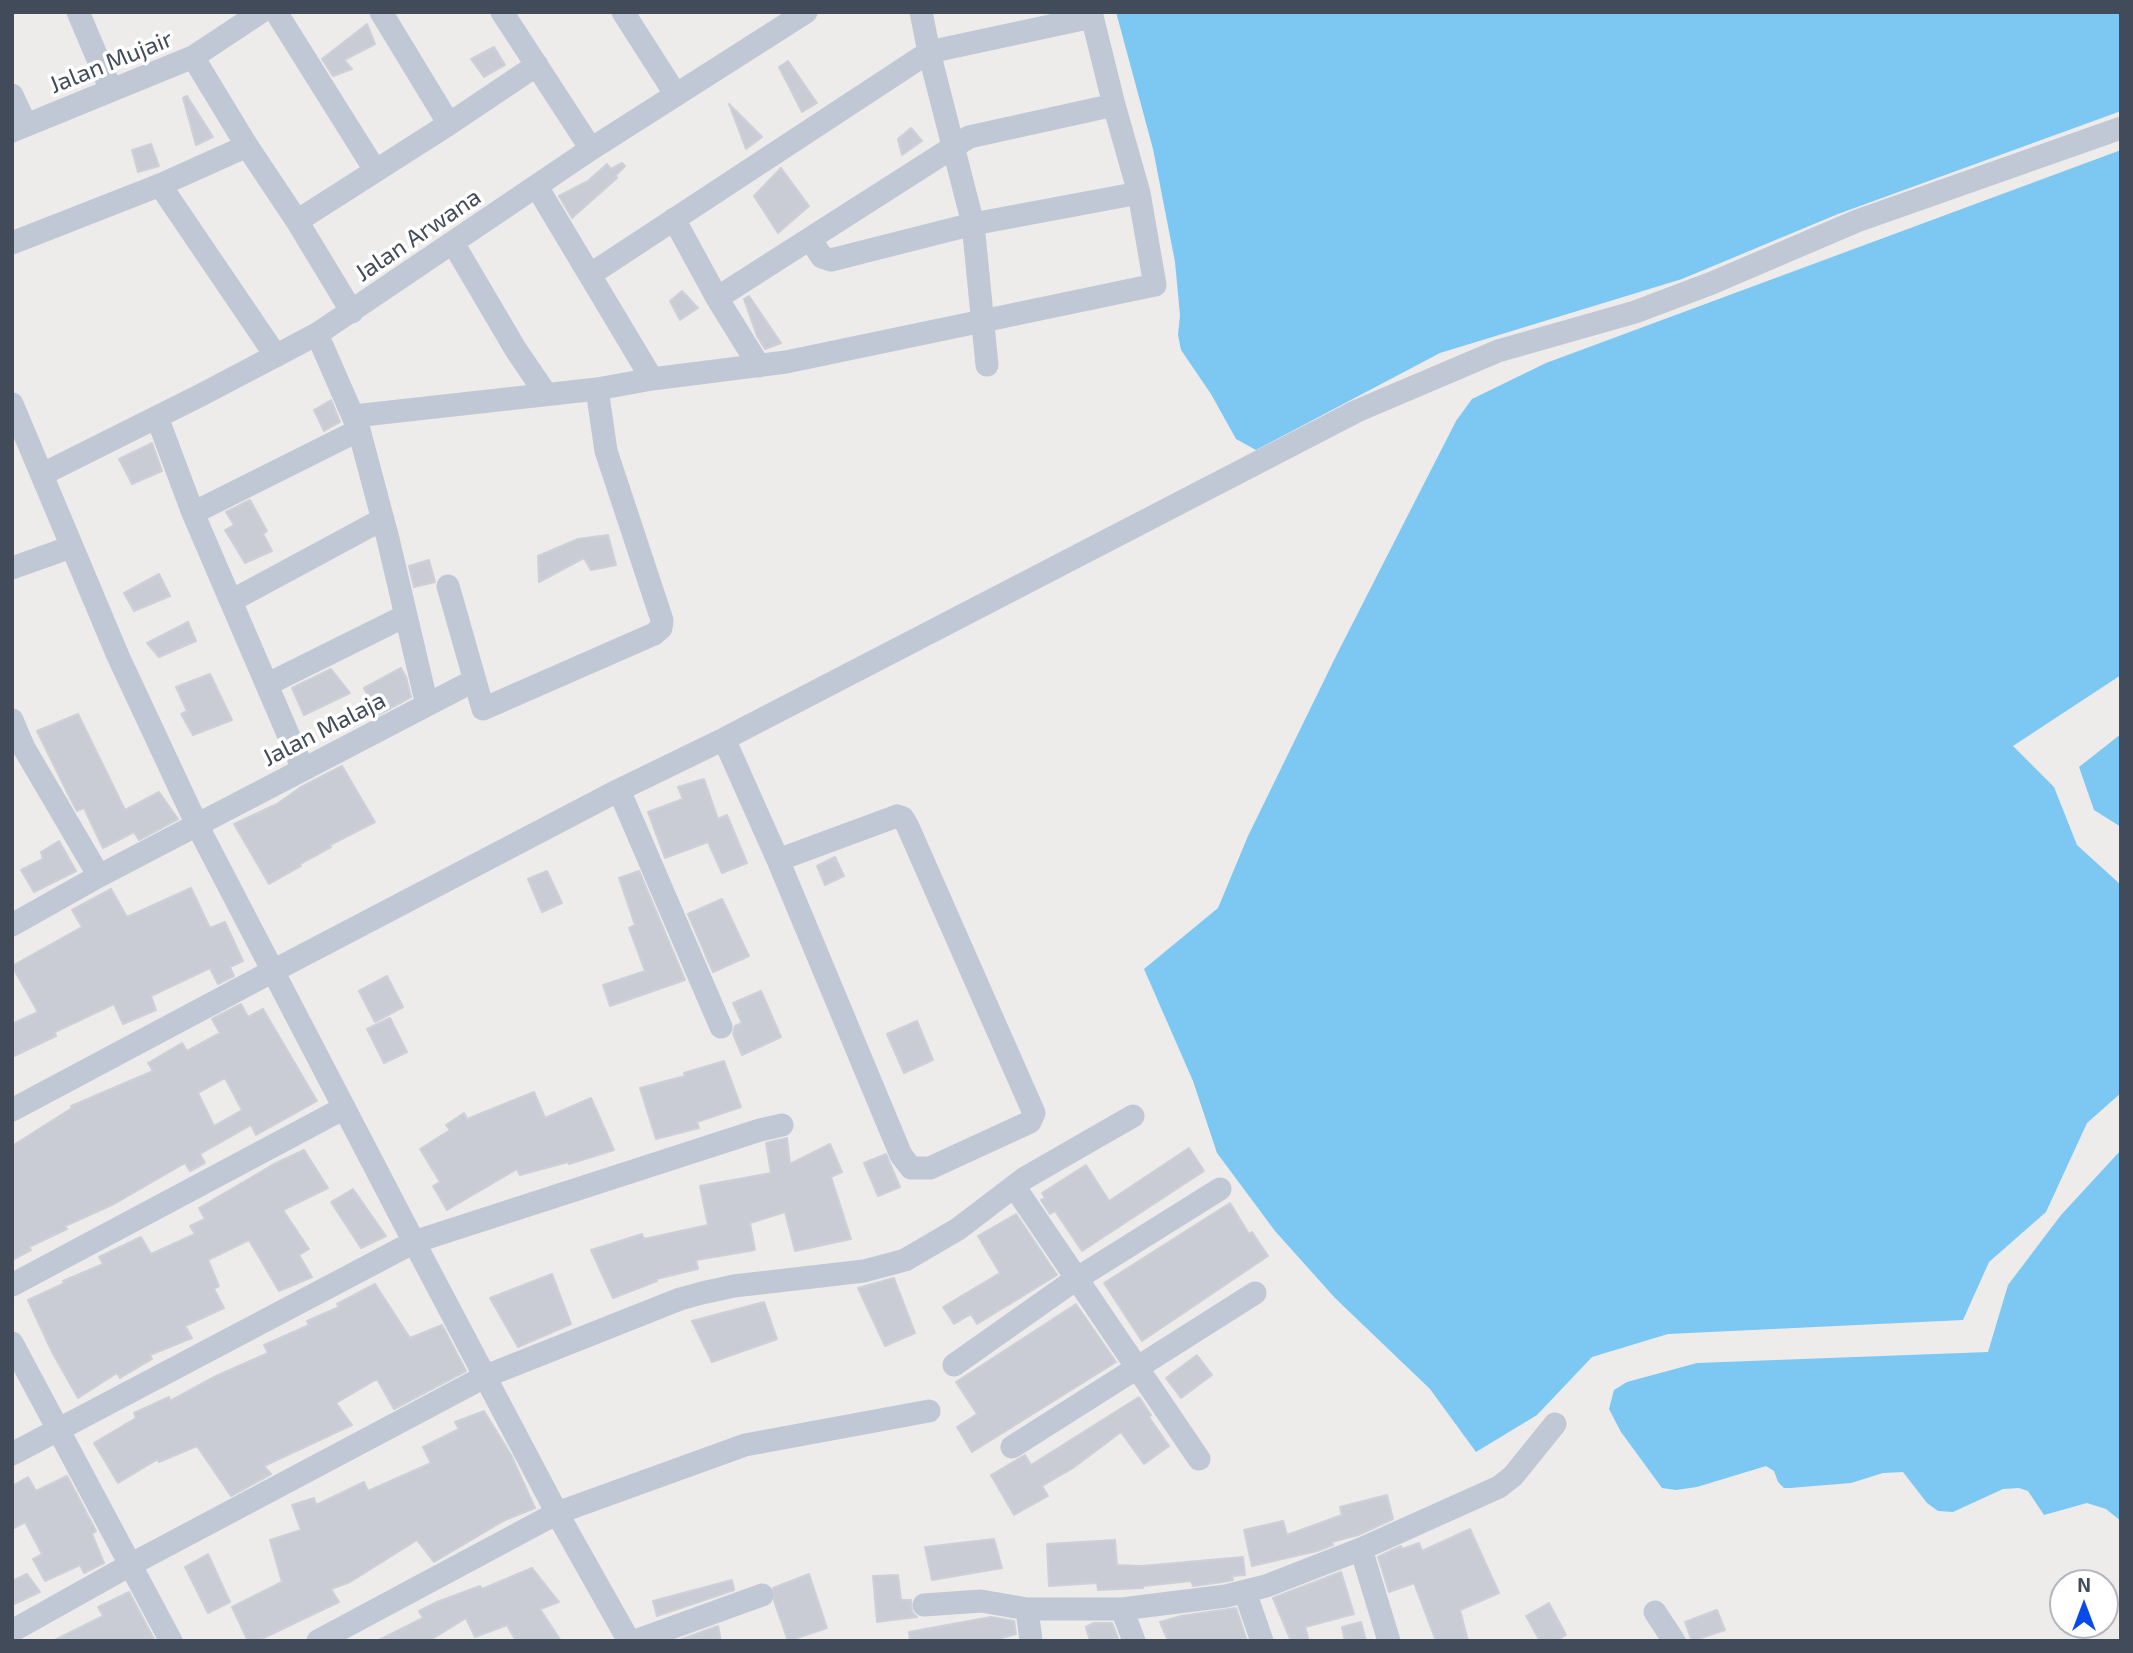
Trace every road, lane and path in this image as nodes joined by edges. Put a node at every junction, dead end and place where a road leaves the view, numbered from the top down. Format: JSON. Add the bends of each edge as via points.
{"nodes":[{"id":1,"x":79,"y":12,"type":"edge"},
{"id":2,"x":261,"y":12,"type":"edge"},
{"id":3,"x":276,"y":12,"type":"edge"},
{"id":4,"x":381,"y":12,"type":"edge"},
{"id":5,"x":502,"y":12,"type":"edge"},
{"id":6,"x":622,"y":12,"type":"edge"},
{"id":7,"x":806,"y":12,"type":"edge"},
{"id":8,"x":921,"y":12,"type":"edge"},
{"id":9,"x":1092,"y":15,"type":"edge"},
{"id":10,"x":929,"y":52,"type":"junction"},
{"id":11,"x":193,"y":57,"type":"junction"},
{"id":12,"x":537,"y":65,"type":"junction"},
{"id":13,"x":111,"y":90,"type":"junction"},
{"id":14,"x":12,"y":95,"type":"edge"},
{"id":15,"x":676,"y":95,"type":"junction"},
{"id":16,"x":1114,"y":105,"type":"junction"},
{"id":17,"x":449,"y":124,"type":"junction"},
{"id":18,"x":19,"y":128,"type":"edge"},
{"id":19,"x":2121,"y":128,"type":"edge"},
{"id":20,"x":247,"y":146,"type":"junction"},
{"id":21,"x":953,"y":146,"type":"junction"},
{"id":22,"x":591,"y":149,"type":"junction"},
{"id":23,"x":374,"y":170,"type":"junction"},
{"id":24,"x":160,"y":185,"type":"junction"},
{"id":25,"x":537,"y":187,"type":"junction"},
{"id":26,"x":1139,"y":193,"type":"junction"},
{"id":27,"x":674,"y":219,"type":"junction"},
{"id":28,"x":297,"y":221,"type":"junction"},
{"id":29,"x":973,"y":224,"type":"junction"},
{"id":30,"x":810,"y":239,"type":"junction"},
{"id":31,"x":12,"y":243,"type":"edge"},
{"id":32,"x":453,"y":243,"type":"junction"},
{"id":33,"x":591,"y":274,"type":"junction"},
{"id":34,"x":717,"y":298,"type":"junction"},
{"id":35,"x":352,"y":312,"type":"junction"},
{"id":36,"x":982,"y":323,"type":"junction"},
{"id":37,"x":317,"y":334,"type":"junction"},
{"id":38,"x":276,"y":356,"type":"junction"},
{"id":39,"x":986,"y":365,"type":"dead end"},
{"id":40,"x":759,"y":366,"type":"junction"},
{"id":41,"x":652,"y":379,"type":"junction"},
{"id":42,"x":597,"y":388,"type":"junction"},
{"id":43,"x":546,"y":394,"type":"junction"},
{"id":44,"x":12,"y":404,"type":"edge"},
{"id":45,"x":157,"y":417,"type":"junction"},
{"id":46,"x":357,"y":423,"type":"junction"},
{"id":47,"x":43,"y":474,"type":"junction"},
{"id":48,"x":193,"y":513,"type":"junction"},
{"id":49,"x":383,"y":519,"type":"junction"},
{"id":50,"x":71,"y":547,"type":"junction"},
{"id":51,"x":12,"y":568,"type":"edge"},
{"id":52,"x":448,"y":586,"type":"dead end"},
{"id":53,"x":231,"y":601,"type":"junction"},
{"id":54,"x":405,"y":616,"type":"junction"},
{"id":55,"x":475,"y":680,"type":"junction"},
{"id":56,"x":268,"y":684,"type":"junction"},
{"id":57,"x":427,"y":705,"type":"junction"},
{"id":58,"x":12,"y":720,"type":"edge"},
{"id":59,"x":724,"y":739,"type":"junction"},
{"id":60,"x":18,"y":750,"type":"edge"},
{"id":61,"x":303,"y":769,"type":"junction"},
{"id":62,"x":619,"y":790,"type":"junction"},
{"id":63,"x":197,"y":825,"type":"junction"},
{"id":64,"x":778,"y":860,"type":"junction"},
{"id":65,"x":99,"y":876,"type":"junction"},
{"id":66,"x":12,"y":925,"type":"edge"},
{"id":67,"x":272,"y":971,"type":"junction"},
{"id":68,"x":720,"y":1027,"type":"dead end"},
{"id":69,"x":344,"y":1108,"type":"junction"},
{"id":70,"x":12,"y":1110,"type":"edge"},
{"id":71,"x":1133,"y":1116,"type":"dead end"},
{"id":72,"x":782,"y":1125,"type":"dead end"},
{"id":73,"x":1014,"y":1186,"type":"junction"},
{"id":74,"x":1220,"y":1189,"type":"dead end"},
{"id":75,"x":414,"y":1242,"type":"junction"},
{"id":76,"x":1076,"y":1279,"type":"junction"},
{"id":77,"x":12,"y":1285,"type":"edge"},
{"id":78,"x":1255,"y":1293,"type":"dead end"},
{"id":79,"x":12,"y":1343,"type":"edge"},
{"id":80,"x":954,"y":1365,"type":"dead end"},
{"id":81,"x":1138,"y":1367,"type":"junction"},
{"id":82,"x":486,"y":1376,"type":"junction"},
{"id":83,"x":929,"y":1411,"type":"dead end"},
{"id":84,"x":1555,"y":1424,"type":"dead end"},
{"id":85,"x":58,"y":1430,"type":"junction"},
{"id":86,"x":1012,"y":1447,"type":"dead end"},
{"id":87,"x":12,"y":1454,"type":"edge"},
{"id":88,"x":1199,"y":1458,"type":"dead end"},
{"id":89,"x":557,"y":1513,"type":"junction"},
{"id":90,"x":1361,"y":1549,"type":"junction"},
{"id":91,"x":130,"y":1565,"type":"junction"},
{"id":92,"x":1245,"y":1592,"type":"junction"},
{"id":93,"x":762,"y":1595,"type":"dead end"},
{"id":94,"x":924,"y":1605,"type":"dead end"},
{"id":95,"x":1027,"y":1609,"type":"junction"},
{"id":96,"x":1122,"y":1609,"type":"junction"},
{"id":97,"x":1656,"y":1612,"type":"dead end"},
{"id":98,"x":12,"y":1631,"type":"edge"},
{"id":99,"x":171,"y":1641,"type":"edge"},
{"id":100,"x":318,"y":1641,"type":"edge"},
{"id":101,"x":629,"y":1641,"type":"edge"},
{"id":102,"x":635,"y":1641,"type":"edge"},
{"id":103,"x":1031,"y":1641,"type":"edge"},
{"id":104,"x":1134,"y":1641,"type":"edge"},
{"id":105,"x":1262,"y":1641,"type":"edge"},
{"id":106,"x":1389,"y":1641,"type":"edge"},
{"id":107,"x":1674,"y":1641,"type":"edge"}],
"edges":[{"from":1,"to":13,"type":"street"},
{"from":2,"to":11,"type":"street","name":"Jalan Mujair"},
{"from":3,"to":23,"type":"street"},
{"from":4,"to":17,"type":"street"},
{"from":5,"to":12,"type":"street"},
{"from":6,"to":15,"type":"street"},
{"from":7,"to":15,"type":"street","name":"Jalan Arwana"},
{"from":8,"to":10,"type":"street"},
{"from":9,"to":10,"type":"street"},
{"from":9,"to":16,"type":"street"},
{"from":10,"to":21,"type":"street"},
{"from":10,"to":27,"type":"street"},
{"from":11,"to":13,"type":"street","name":"Jalan Mujair"},
{"from":11,"to":20,"type":"street"},
{"from":12,"to":17,"type":"street"},
{"from":12,"to":22,"type":"street"},
{"from":13,"to":18,"type":"street","name":"Jalan Mujair"},
{"from":14,"to":18,"type":"street"},
{"from":15,"to":22,"type":"street","name":"Jalan Arwana"},
{"from":16,"to":21,"type":"street","via":[[989,132]]},
{"from":16,"to":26,"type":"street"},
{"from":17,"to":23,"type":"street"},
{"from":19,"to":59,"type":"street","via":[[1857,222],[1635,312],[1498,351],[1357,411]]},
{"from":20,"to":24,"type":"street"},
{"from":20,"to":28,"type":"street"},
{"from":21,"to":29,"type":"street"},
{"from":21,"to":30,"type":"street"},
{"from":22,"to":25,"type":"street","name":"Jalan Arwana"},
{"from":23,"to":28,"type":"street"},
{"from":24,"to":31,"type":"street"},
{"from":24,"to":38,"type":"street"},
{"from":25,"to":32,"type":"street","name":"Jalan Arwana"},
{"from":25,"to":33,"type":"street"},
{"from":26,"to":29,"type":"street"},
{"from":26,"to":36,"type":"street","via":[[1155,285]]},
{"from":27,"to":33,"type":"street"},
{"from":27,"to":34,"type":"street"},
{"from":28,"to":35,"type":"street"},
{"from":29,"to":30,"type":"street","via":[[831,260],[822,257]]},
{"from":29,"to":36,"type":"street"},
{"from":30,"to":34,"type":"street"},
{"from":32,"to":35,"type":"street","name":"Jalan Arwana"},
{"from":32,"to":43,"type":"street"},
{"from":33,"to":41,"type":"street"},
{"from":34,"to":40,"type":"street"},
{"from":35,"to":37,"type":"street","name":"Jalan Arwana"},
{"from":36,"to":39,"type":"street"},
{"from":36,"to":40,"type":"street"},
{"from":37,"to":38,"type":"street","name":"Jalan Arwana"},
{"from":37,"to":46,"type":"street"},
{"from":38,"to":45,"type":"street","name":"Jalan Arwana"},
{"from":40,"to":41,"type":"street"},
{"from":41,"to":42,"type":"street"},
{"from":42,"to":43,"type":"street"},
{"from":42,"to":55,"type":"street","via":[[606,451],[661,628],[486,709],[481,706]]},
{"from":43,"to":46,"type":"street"},
{"from":44,"to":47,"type":"street"},
{"from":45,"to":47,"type":"street","name":"Jalan Arwana"},
{"from":45,"to":48,"type":"street"},
{"from":46,"to":48,"type":"street"},
{"from":46,"to":49,"type":"street"},
{"from":47,"to":50,"type":"street"},
{"from":48,"to":53,"type":"street"},
{"from":49,"to":53,"type":"street"},
{"from":49,"to":54,"type":"street"},
{"from":50,"to":51,"type":"street"},
{"from":50,"to":63,"type":"street"},
{"from":52,"to":55,"type":"street"},
{"from":53,"to":56,"type":"street"},
{"from":54,"to":56,"type":"street"},
{"from":54,"to":57,"type":"street"},
{"from":55,"to":57,"type":"street","name":"Jalan Malaja"},
{"from":56,"to":61,"type":"street"},
{"from":57,"to":61,"type":"street","name":"Jalan Malaja"},
{"from":58,"to":60,"type":"street"},
{"from":59,"to":62,"type":"street"},
{"from":59,"to":64,"type":"street"},
{"from":60,"to":65,"type":"street"},
{"from":61,"to":63,"type":"street","name":"Jalan Malaja"},
{"from":62,"to":67,"type":"street"},
{"from":62,"to":68,"type":"street"},
{"from":63,"to":65,"type":"street","name":"Jalan Malaja"},
{"from":63,"to":67,"type":"street"},
{"from":64,"to":64,"type":"street","via":[[905,1163],[911,1168],[930,1168],[1032,1120],[1034,1113],[903,818],[891,817]]},
{"from":65,"to":66,"type":"street","name":"Jalan Malaja"},
{"from":67,"to":69,"type":"street"},
{"from":67,"to":70,"type":"street"},
{"from":69,"to":75,"type":"street"},
{"from":69,"to":77,"type":"street"},
{"from":71,"to":73,"type":"street"},
{"from":72,"to":75,"type":"street"},
{"from":73,"to":76,"type":"street"},
{"from":73,"to":82,"type":"street","via":[[958,1229],[905,1260],[864,1271],[734,1286],[680,1299]]},
{"from":74,"to":76,"type":"street"},
{"from":75,"to":82,"type":"street"},
{"from":75,"to":85,"type":"street"},
{"from":76,"to":80,"type":"street"},
{"from":76,"to":81,"type":"street"},
{"from":78,"to":81,"type":"street"},
{"from":79,"to":85,"type":"street"},
{"from":81,"to":86,"type":"street"},
{"from":81,"to":88,"type":"street"},
{"from":82,"to":89,"type":"street"},
{"from":82,"to":91,"type":"street"},
{"from":83,"to":89,"type":"street","via":[[745,1445]]},
{"from":84,"to":90,"type":"street","via":[[1506,1482],[1490,1493]]},
{"from":85,"to":87,"type":"street"},
{"from":85,"to":91,"type":"street"},
{"from":89,"to":100,"type":"street"},
{"from":89,"to":101,"type":"street"},
{"from":90,"to":92,"type":"street"},
{"from":90,"to":106,"type":"street"},
{"from":91,"to":98,"type":"street"},
{"from":91,"to":99,"type":"street"},
{"from":92,"to":96,"type":"street"},
{"from":92,"to":105,"type":"street"},
{"from":93,"to":102,"type":"street"},
{"from":94,"to":95,"type":"street","via":[[981,1601]]},
{"from":95,"to":96,"type":"street"},
{"from":95,"to":103,"type":"street"},
{"from":96,"to":104,"type":"street"},
{"from":97,"to":107,"type":"street"}]}
